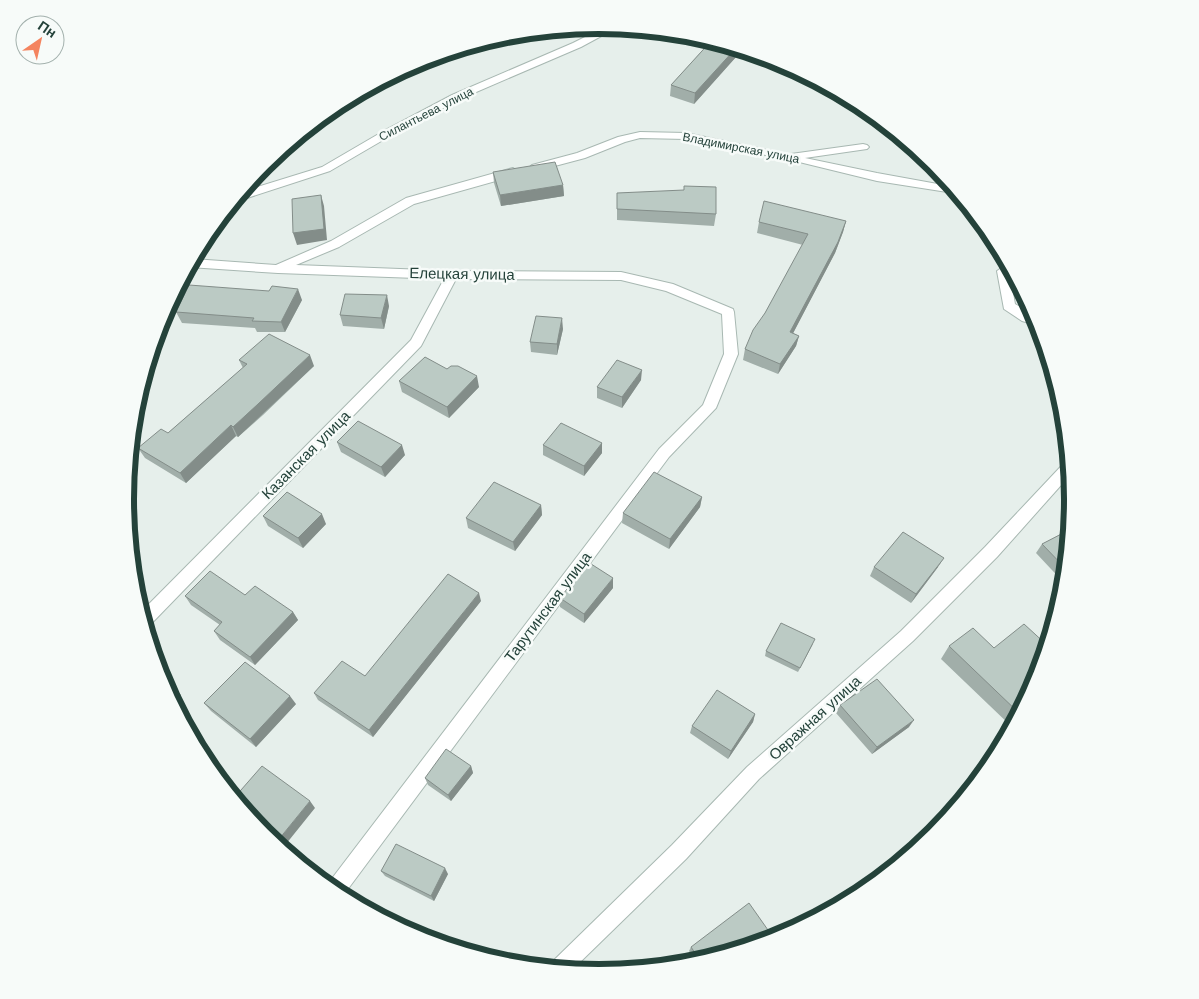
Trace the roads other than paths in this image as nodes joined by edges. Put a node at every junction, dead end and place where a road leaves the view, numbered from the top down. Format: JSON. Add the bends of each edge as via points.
{"nodes":[{"id":1,"x":598,"y":34,"type":"edge"},
{"id":2,"x":863,"y":147,"type":"dead end"},
{"id":3,"x":791,"y":157,"type":"junction"},
{"id":4,"x":948,"y":189,"type":"edge"},
{"id":5,"x":248,"y":194,"type":"edge"},
{"id":6,"x":198,"y":263,"type":"edge"},
{"id":7,"x":278,"y":269,"type":"junction"},
{"id":8,"x":1003,"y":271,"type":"dead end"},
{"id":9,"x":452,"y":275,"type":"junction"},
{"id":10,"x":728,"y":312,"type":"joint"},
{"id":11,"x":1029,"y":319,"type":"edge"},
{"id":12,"x":1064,"y":472,"type":"edge"},
{"id":13,"x":149,"y":615,"type":"edge"},
{"id":14,"x":339,"y":885,"type":"edge"},
{"id":15,"x":565,"y":964,"type":"edge"}],
"edges":[{"from":1,"to":5,"type":"street","name":"Силантьева улица","via":[[456,97],[326,169]]},
{"from":2,"to":3,"type":"street"},
{"from":3,"to":4,"type":"street","name":"Владимирская улица","via":[[877,178]]},
{"from":3,"to":7,"type":"street","name":"Владимирская улица","via":[[686,136],[640,135],[581,156],[410,201],[335,244]]},
{"from":6,"to":7,"type":"street","name":"Елецкая улица"},
{"from":7,"to":9,"type":"street","name":"Елецкая улица"},
{"from":8,"to":11,"type":"street","via":[[1009,306]]},
{"from":9,"to":10,"type":"street","name":"Елецкая улица","via":[[621,276],[669,287]]},
{"from":9,"to":13,"type":"street","name":"Казанская улица","via":[[416,343]]},
{"from":10,"to":14,"type":"street","name":"Тарутинская улица","via":[[731,354],[709,408],[664,453]]},
{"from":12,"to":15,"type":"street","name":"Овражная улица","via":[[991,552],[906,636],[753,773],[679,852]]}]}
